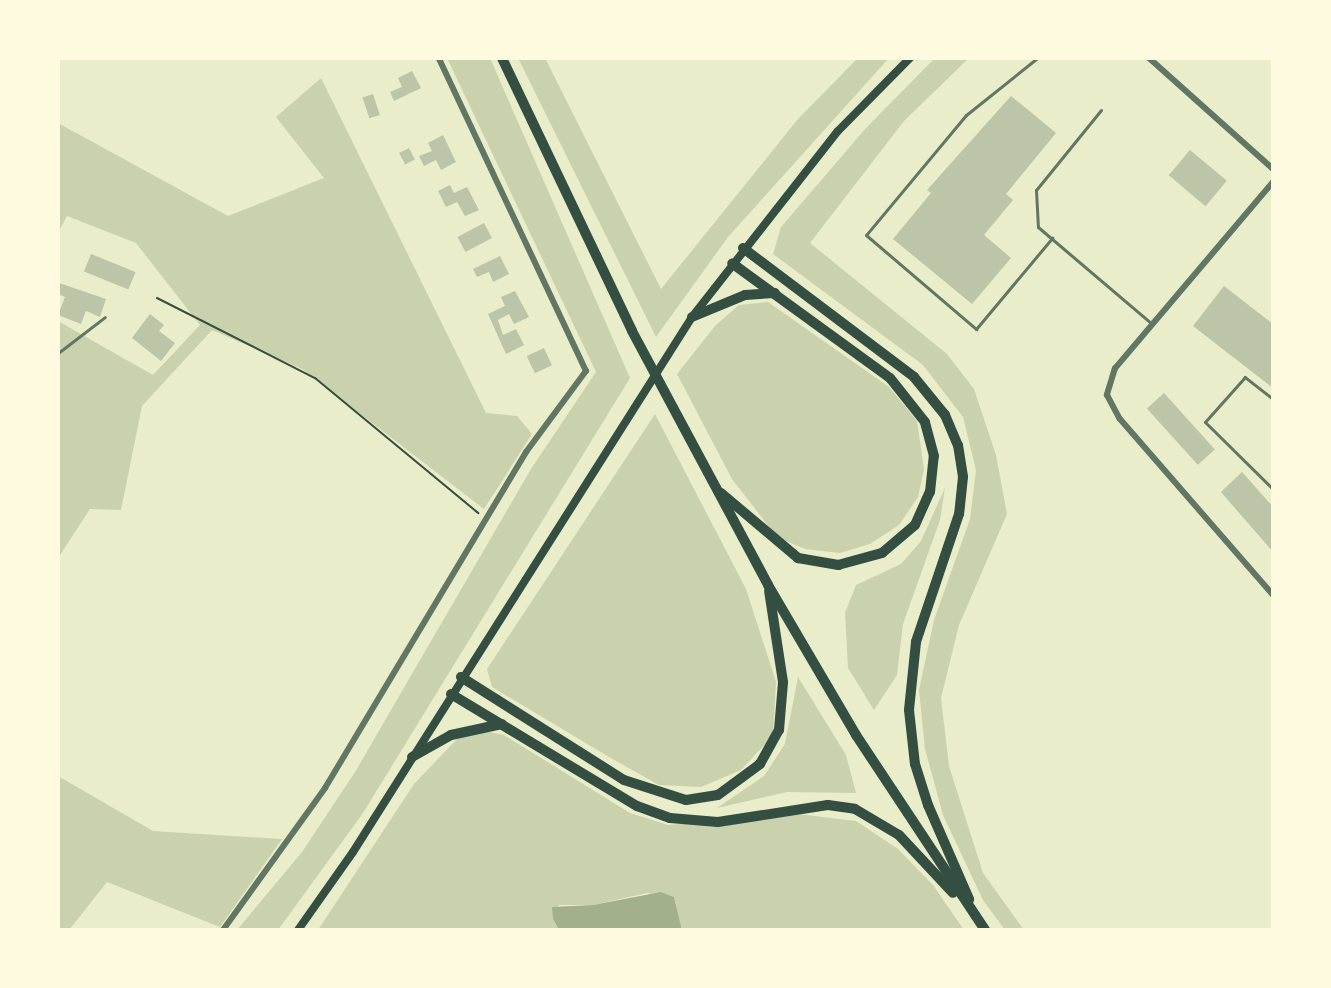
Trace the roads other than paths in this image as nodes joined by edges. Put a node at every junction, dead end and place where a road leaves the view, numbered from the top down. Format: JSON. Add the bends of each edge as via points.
{"nodes":[{"id":1,"x":439,"y":58,"type":"edge"},
{"id":2,"x":502,"y":58,"type":"edge"},
{"id":3,"x":910,"y":58,"type":"edge"},
{"id":4,"x":1149,"y":58,"type":"edge"},
{"id":5,"x":1036,"y":59,"type":"edge"},
{"id":6,"x":1101,"y":110,"type":"dead end"},
{"id":7,"x":1273,"y":169,"type":"edge"},
{"id":8,"x":1273,"y":182,"type":"edge"},
{"id":9,"x":1052,"y":238,"type":"junction"},
{"id":10,"x":743,"y":248,"type":"junction"},
{"id":11,"x":732,"y":263,"type":"junction"},
{"id":12,"x":775,"y":293,"type":"junction"},
{"id":13,"x":105,"y":317,"type":"dead end"},
{"id":14,"x":692,"y":317,"type":"junction"},
{"id":15,"x":1152,"y":324,"type":"junction"},
{"id":16,"x":58,"y":353,"type":"edge"},
{"id":17,"x":1273,"y":399,"type":"edge"},
{"id":18,"x":712,"y":484,"type":"junction"},
{"id":19,"x":1273,"y":489,"type":"edge"},
{"id":20,"x":768,"y":585,"type":"junction"},
{"id":21,"x":1273,"y":595,"type":"edge"},
{"id":22,"x":461,"y":677,"type":"junction"},
{"id":23,"x":451,"y":694,"type":"junction"},
{"id":24,"x":502,"y":724,"type":"junction"},
{"id":25,"x":412,"y":757,"type":"junction"},
{"id":26,"x":982,"y":926,"type":"edge"},
{"id":27,"x":223,"y":930,"type":"edge"},
{"id":28,"x":298,"y":930,"type":"edge"}],
"edges":[{"from":1,"to":27,"type":"street","via":[[586,371],[485,519],[325,788]]},
{"from":2,"to":18,"type":"highway","via":[[619,306]]},
{"from":3,"to":10,"type":"main road","via":[[838,131]]},
{"from":4,"to":7,"type":"street"},
{"from":5,"to":9,"type":"lane","via":[[966,115],[866,235],[976,329]]},
{"from":6,"to":9,"type":"lane","via":[[1036,190],[1038,227]]},
{"from":8,"to":15,"type":"street"},
{"from":9,"to":15,"type":"lane"},
{"from":10,"to":11,"type":"main road"},
{"from":10,"to":26,"type":"highway","via":[[914,377],[945,415],[958,445],[963,477],[959,514],[916,642],[909,710],[915,764],[928,805]]},
{"from":11,"to":12,"type":"highway"},
{"from":11,"to":14,"type":"main road"},
{"from":12,"to":14,"type":"highway","via":[[745,295]]},
{"from":12,"to":18,"type":"highway","via":[[890,378],[925,422],[934,456],[930,492],[915,525],[882,553],[838,565],[798,558],[754,526]]},
{"from":13,"to":16,"type":"lane"},
{"from":14,"to":22,"type":"main road"},
{"from":15,"to":21,"type":"street","via":[[1115,368],[1107,395],[1120,419]]},
{"from":17,"to":19,"type":"lane","via":[[1245,377],[1205,422]]},
{"from":18,"to":20,"type":"highway"},
{"from":20,"to":22,"type":"highway","via":[[783,682],[779,730],[760,764],[718,795],[686,800],[624,780]]},
{"from":20,"to":26,"type":"highway","via":[[856,735]]},
{"from":22,"to":23,"type":"main road"},
{"from":23,"to":24,"type":"highway"},
{"from":23,"to":25,"type":"main road"},
{"from":24,"to":25,"type":"highway","via":[[451,735]]},
{"from":24,"to":26,"type":"highway","via":[[637,806],[670,818],[718,822],[828,805],[855,809],[899,835]]},
{"from":25,"to":28,"type":"main road"}]}
